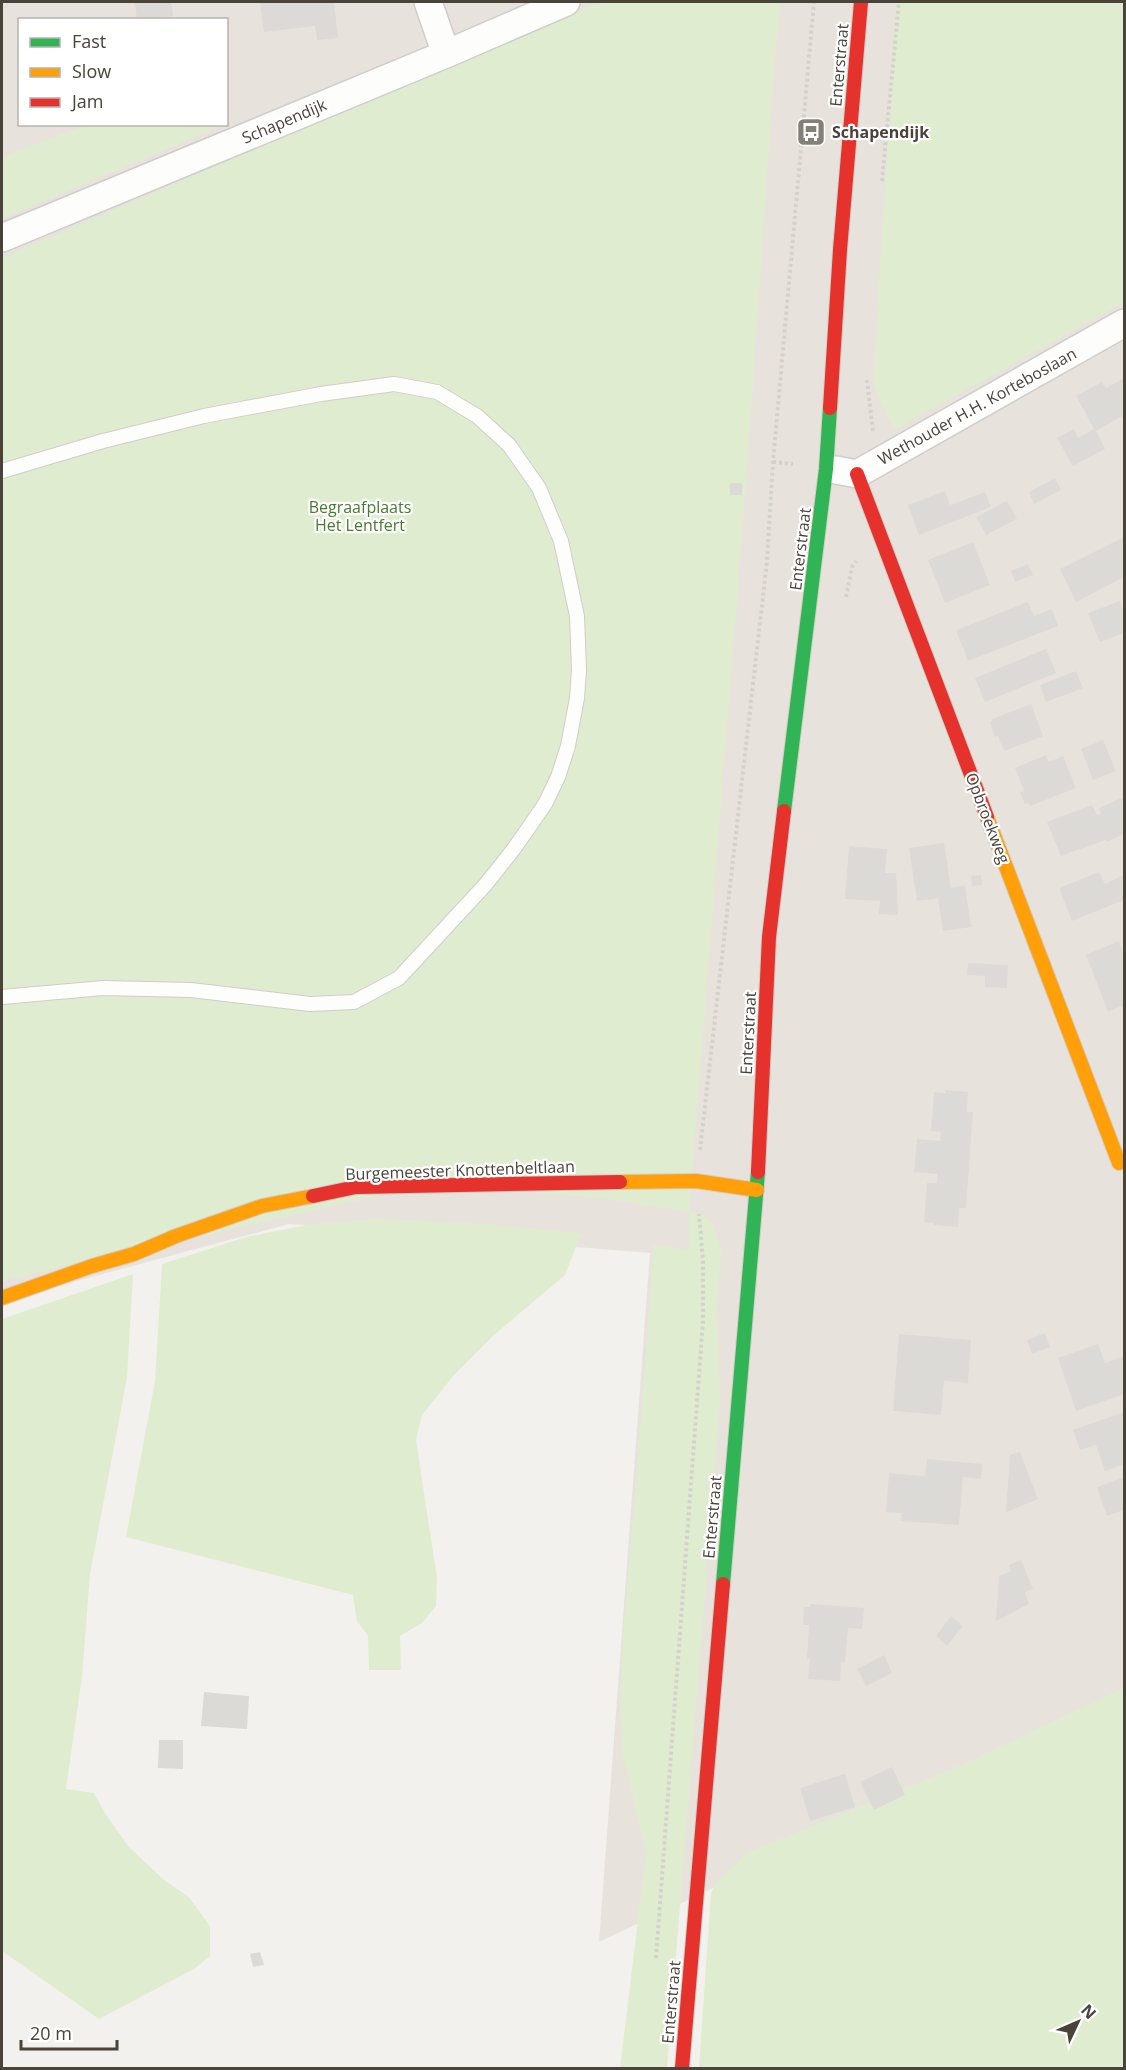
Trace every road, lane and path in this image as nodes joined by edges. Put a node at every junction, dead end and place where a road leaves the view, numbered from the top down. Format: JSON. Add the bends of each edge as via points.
{"nodes":[{"id":1,"x":428,"y":2,"type":"edge"},
{"id":2,"x":566,"y":2,"type":"edge"},
{"id":3,"x":814,"y":2,"type":"edge"},
{"id":4,"x":861,"y":2,"type":"edge"},
{"id":5,"x":899,"y":2,"type":"edge"},
{"id":6,"x":446,"y":54,"type":"junction"},
{"id":7,"x":881,"y":192,"type":"dead end"},
{"id":8,"x":2,"y":238,"type":"edge"},
{"id":9,"x":1125,"y":323,"type":"edge"},
{"id":10,"x":866,"y":370,"type":"dead end"},
{"id":11,"x":867,"y":468,"type":"junction"},
{"id":12,"x":826,"y":469,"type":"junction"},
{"id":13,"x":2,"y":471,"type":"edge"},
{"id":14,"x":2,"y":998,"type":"edge"},
{"id":15,"x":1122,"y":1170,"type":"edge"},
{"id":16,"x":696,"y":1181,"type":"junction"},
{"id":17,"x":757,"y":1190,"type":"junction"},
{"id":18,"x":2,"y":1298,"type":"edge"},
{"id":19,"x":655,"y":1962,"type":"dead end"},
{"id":20,"x":682,"y":2068,"type":"edge"}],
"edges":[{"from":1,"to":6,"type":"street"},
{"from":2,"to":6,"type":"street","name":"Schapendijk"},
{"from":3,"to":16,"type":"path","name":"Enterstraat","via":[[767,561]]},
{"from":4,"to":12,"type":"main road","name":"Enterstraat"},
{"from":5,"to":7,"type":"path"},
{"from":6,"to":8,"type":"street","name":"Schapendijk"},
{"from":9,"to":11,"type":"street","name":"Wethouder H.H. Korteboslaan"},
{"from":10,"to":11,"type":"path"},
{"from":11,"to":12,"type":"street"},
{"from":11,"to":15,"type":"main road","name":"Opbroekweg"},
{"from":12,"to":17,"type":"main road","name":"Enterstraat","via":[[769,937]]},
{"from":13,"to":14,"type":"lane","via":[[204,416],[321,394],[394,384],[437,392],[477,416],[509,445],[539,488],[561,541],[576,616],[579,670],[568,746],[545,804],[486,884],[399,978],[354,1002],[343,1003],[310,1004],[191,990],[103,988]]},
{"from":16,"to":17,"type":"main road","name":"Burgemeester Knottenbeltlaan"},
{"from":16,"to":18,"type":"main road","name":"Burgemeester Knottenbeltlaan","via":[[356,1187],[262,1206]]},
{"from":16,"to":19,"type":"path","name":"Enterstraat","via":[[703,1261],[702,1321]]},
{"from":17,"to":20,"type":"main road","name":"Enterstraat"}]}
